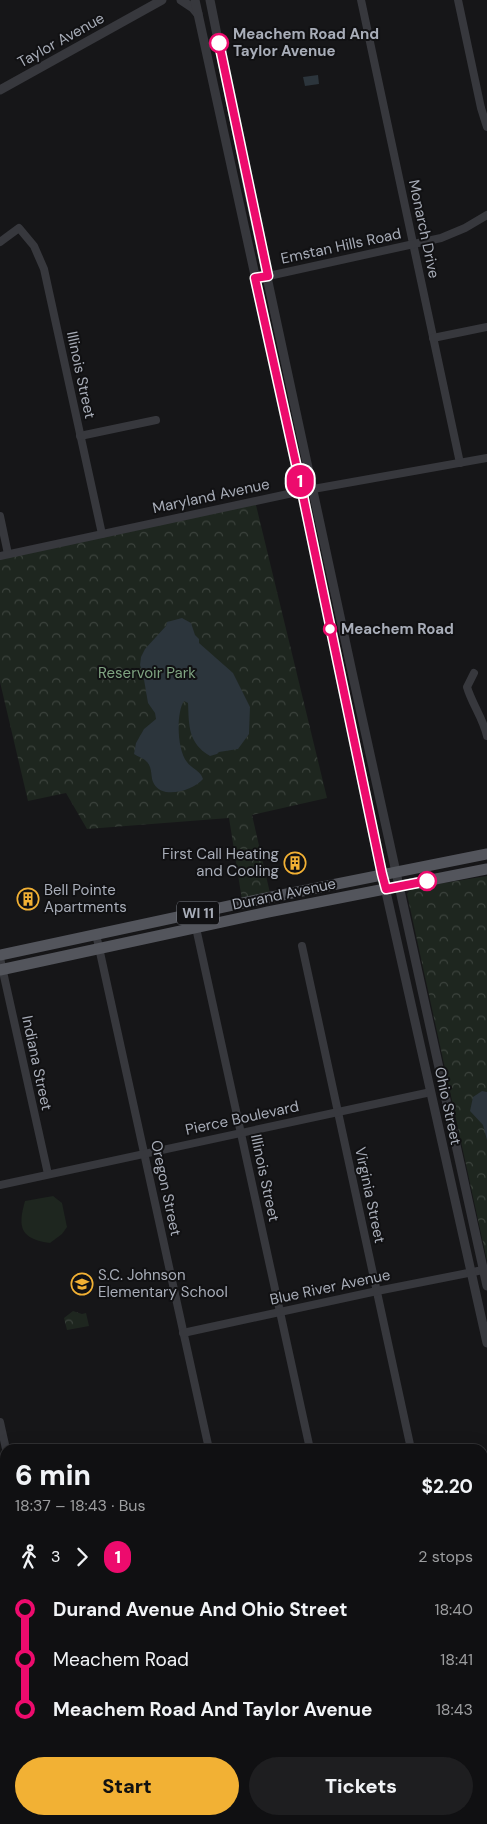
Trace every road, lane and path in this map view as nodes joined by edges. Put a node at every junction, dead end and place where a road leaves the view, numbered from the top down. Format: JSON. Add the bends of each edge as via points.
{"nodes":[{"id":1,"x":161,"y":0,"type":"edge"},
{"id":2,"x":181,"y":0,"type":"edge"},
{"id":3,"x":195,"y":0,"type":"edge"},
{"id":4,"x":210,"y":0,"type":"edge"},
{"id":5,"x":361,"y":0,"type":"edge"},
{"id":6,"x":458,"y":0,"type":"edge"},
{"id":7,"x":199,"y":17,"type":"junction"},
{"id":8,"x":214,"y":19,"type":"junction"},
{"id":9,"x":0,"y":90,"type":"edge"},
{"id":10,"x":229,"y":95,"type":"junction"},
{"id":11,"x":216,"y":98,"type":"junction"},
{"id":12,"x":487,"y":127,"type":"edge"},
{"id":13,"x":248,"y":189,"type":"junction"},
{"id":14,"x":237,"y":191,"type":"junction"},
{"id":15,"x":487,"y":215,"type":"edge"},
{"id":16,"x":0,"y":242,"type":"edge"},
{"id":17,"x":413,"y":245,"type":"junction"},
{"id":18,"x":268,"y":276,"type":"junction"},
{"id":19,"x":255,"y":278,"type":"junction"},
{"id":20,"x":487,"y":327,"type":"edge"},
{"id":21,"x":433,"y":338,"type":"junction"},
{"id":22,"x":289,"y":377,"type":"junction"},
{"id":23,"x":278,"y":380,"type":"junction"},
{"id":24,"x":156,"y":420,"type":"dead end"},
{"id":25,"x":80,"y":436,"type":"junction"},
{"id":26,"x":487,"y":458,"type":"edge"},
{"id":27,"x":460,"y":463,"type":"junction"},
{"id":28,"x":313,"y":489,"type":"junction"},
{"id":29,"x":302,"y":491,"type":"junction"},
{"id":30,"x":0,"y":516,"type":"edge"},
{"id":31,"x":102,"y":534,"type":"junction"},
{"id":32,"x":4,"y":555,"type":"edge"},
{"id":33,"x":331,"y":573,"type":"junction"},
{"id":34,"x":319,"y":576,"type":"junction"},
{"id":35,"x":352,"y":672,"type":"junction"},
{"id":36,"x":474,"y":673,"type":"dead end"},
{"id":37,"x":340,"y":675,"type":"junction"},
{"id":38,"x":487,"y":736,"type":"edge"},
{"id":39,"x":372,"y":763,"type":"junction"},
{"id":40,"x":359,"y":767,"type":"junction"},
{"id":41,"x":487,"y":854,"type":"edge"},
{"id":42,"x":487,"y":868,"type":"edge"},
{"id":43,"x":397,"y":872,"type":"junction"},
{"id":44,"x":382,"y":874,"type":"junction"},
{"id":45,"x":400,"y":886,"type":"junction"},
{"id":46,"x":386,"y":889,"type":"junction"},
{"id":47,"x":193,"y":914,"type":"junction"},
{"id":48,"x":196,"y":928,"type":"junction"},
{"id":49,"x":96,"y":934,"type":"junction"},
{"id":50,"x":302,"y":946,"type":"dead end"},
{"id":51,"x":100,"y":948,"type":"junction"},
{"id":52,"x":1,"y":963,"type":"edge"},
{"id":53,"x":431,"y":1092,"type":"junction"},
{"id":54,"x":338,"y":1111,"type":"junction"},
{"id":55,"x":241,"y":1132,"type":"junction"},
{"id":56,"x":144,"y":1153,"type":"junction"},
{"id":57,"x":48,"y":1174,"type":"junction"},
{"id":58,"x":0,"y":1185,"type":"edge"},
{"id":59,"x":483,"y":1270,"type":"junction"},
{"id":60,"x":471,"y":1273,"type":"junction"},
{"id":61,"x":487,"y":1286,"type":"edge"},
{"id":62,"x":377,"y":1291,"type":"junction"},
{"id":63,"x":280,"y":1312,"type":"junction"},
{"id":64,"x":184,"y":1333,"type":"junction"},
{"id":65,"x":487,"y":1343,"type":"edge"},
{"id":66,"x":0,"y":1422,"type":"edge"},
{"id":67,"x":5,"y":1444,"type":"edge"},
{"id":68,"x":208,"y":1444,"type":"edge"},
{"id":69,"x":309,"y":1444,"type":"edge"},
{"id":70,"x":410,"y":1444,"type":"edge"}],
"edges":[{"from":1,"to":9,"type":"street","name":"Taylor Avenue"},
{"from":2,"to":7,"type":"street"},
{"from":3,"to":7,"type":"street"},
{"from":4,"to":8,"type":"street"},
{"from":5,"to":17,"type":"street","name":"Monarch Drive"},
{"from":6,"to":12,"type":"street"},
{"from":7,"to":8,"type":"street"},
{"from":7,"to":11,"type":"street"},
{"from":8,"to":10,"type":"street"},
{"from":10,"to":11,"type":"street"},
{"from":10,"to":13,"type":"street"},
{"from":11,"to":14,"type":"street"},
{"from":13,"to":14,"type":"street"},
{"from":13,"to":18,"type":"street"},
{"from":14,"to":19,"type":"street"},
{"from":15,"to":17,"type":"street","name":"Emstan Hills Road","via":[[454,234]]},
{"from":16,"to":25,"type":"street","name":"Illinois Street","via":[[19,228],[34,246],[44,269]]},
{"from":17,"to":18,"type":"street","name":"Emstan Hills Road"},
{"from":17,"to":21,"type":"street","name":"Monarch Drive"},
{"from":18,"to":19,"type":"street","name":"Emstan Hills Road"},
{"from":18,"to":22,"type":"street"},
{"from":19,"to":23,"type":"street"},
{"from":20,"to":21,"type":"street"},
{"from":21,"to":27,"type":"street","name":"Monarch Drive"},
{"from":22,"to":23,"type":"street"},
{"from":22,"to":28,"type":"street"},
{"from":23,"to":29,"type":"street"},
{"from":24,"to":25,"type":"street"},
{"from":25,"to":31,"type":"street","name":"Illinois Street"},
{"from":26,"to":27,"type":"street","name":"Maryland Avenue"},
{"from":27,"to":28,"type":"street","name":"Maryland Avenue"},
{"from":28,"to":29,"type":"street","name":"Maryland Avenue"},
{"from":28,"to":33,"type":"street"},
{"from":29,"to":31,"type":"street","name":"Maryland Avenue"},
{"from":29,"to":34,"type":"street"},
{"from":30,"to":32,"type":"street"},
{"from":31,"to":32,"type":"street","name":"Maryland Avenue"},
{"from":33,"to":34,"type":"street"},
{"from":33,"to":35,"type":"street"},
{"from":34,"to":37,"type":"street"},
{"from":35,"to":37,"type":"street"},
{"from":35,"to":39,"type":"street"},
{"from":36,"to":38,"type":"street","via":[[467,687],[484,722]]},
{"from":37,"to":40,"type":"street"},
{"from":39,"to":40,"type":"street"},
{"from":39,"to":43,"type":"street"},
{"from":40,"to":44,"type":"street"},
{"from":41,"to":43,"type":"main road","name":"Durand Avenue","number":"WI 11"},
{"from":42,"to":45,"type":"main road","name":"Durand Avenue","number":"WI 11"},
{"from":43,"to":44,"type":"main road","name":"Durand Avenue","number":"WI 11"},
{"from":43,"to":45,"type":"street"},
{"from":44,"to":46,"type":"street","name":"Ohio Street"},
{"from":44,"to":47,"type":"main road","name":"Durand Avenue","number":"WI 11"},
{"from":45,"to":46,"type":"main road","name":"Durand Avenue","number":"WI 11"},
{"from":45,"to":59,"type":"street","name":"Ohio Street"},
{"from":46,"to":48,"type":"main road","name":"Durand Avenue","number":"WI 11"},
{"from":46,"to":53,"type":"street","name":"Ohio Street"},
{"from":47,"to":48,"type":"street","name":"Illinois Street"},
{"from":47,"to":49,"type":"main road","name":"Durand Avenue","number":"WI 11"},
{"from":48,"to":51,"type":"main road","name":"Durand Avenue","number":"WI 11"},
{"from":48,"to":55,"type":"street","name":"Illinois Street"},
{"from":49,"to":51,"type":"street","name":"Oregon Street"},
{"from":49,"to":52,"type":"main road","name":"Durand Avenue","number":"WI 11"},
{"from":50,"to":54,"type":"street","name":"Virginia Street"},
{"from":51,"to":52,"type":"main road","name":"Durand Avenue","number":"WI 11"},
{"from":51,"to":56,"type":"street","name":"Oregon Street"},
{"from":52,"to":57,"type":"street","name":"Indiana Street"},
{"from":53,"to":54,"type":"street","name":"Pierce Boulevard"},
{"from":53,"to":60,"type":"street","name":"Ohio Street"},
{"from":54,"to":55,"type":"street","name":"Pierce Boulevard"},
{"from":54,"to":62,"type":"street","name":"Virginia Street"},
{"from":55,"to":56,"type":"street","name":"Pierce Boulevard"},
{"from":55,"to":63,"type":"street","name":"Illinois Street"},
{"from":56,"to":57,"type":"street","name":"Pierce Boulevard"},
{"from":56,"to":64,"type":"street","name":"Oregon Street"},
{"from":57,"to":58,"type":"street","name":"Pierce Boulevard"},
{"from":59,"to":60,"type":"street","name":"Blue River Avenue"},
{"from":59,"to":61,"type":"street","name":"Ohio Street"},
{"from":60,"to":62,"type":"street","name":"Blue River Avenue"},
{"from":60,"to":65,"type":"street","name":"Ohio Street"},
{"from":62,"to":63,"type":"street","name":"Blue River Avenue"},
{"from":62,"to":70,"type":"street","name":"Virginia Street"},
{"from":63,"to":64,"type":"street","name":"Blue River Avenue"},
{"from":63,"to":69,"type":"street","name":"Illinois Street"},
{"from":64,"to":68,"type":"street","name":"Oregon Street"},
{"from":66,"to":67,"type":"street"}]}
